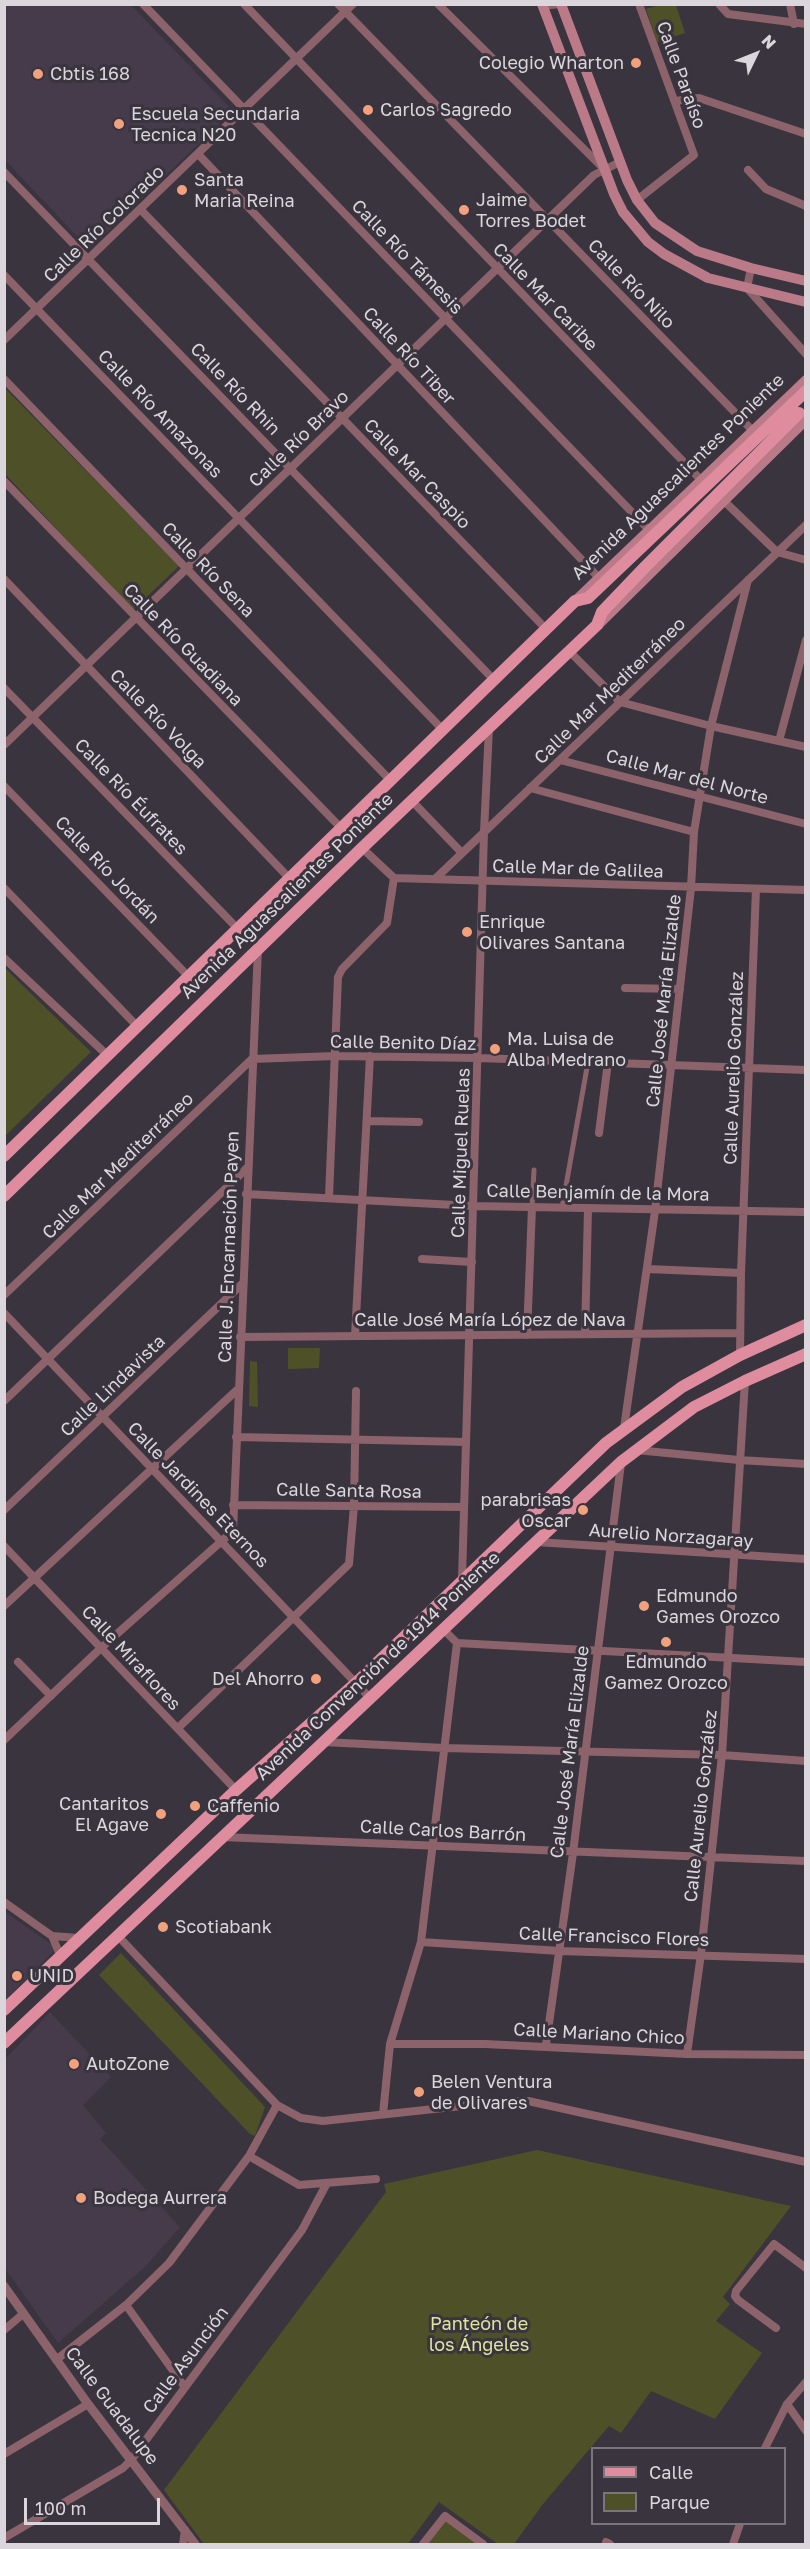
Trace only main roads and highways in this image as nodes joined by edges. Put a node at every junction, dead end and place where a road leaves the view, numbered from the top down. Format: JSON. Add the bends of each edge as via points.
{"nodes":[{"id":1,"x":561,"y":4,"type":"edge"},
{"id":2,"x":541,"y":5,"type":"edge"},
{"id":3,"x":805,"y":278,"type":"edge"},
{"id":4,"x":806,"y":302,"type":"edge"},
{"id":5,"x":806,"y":380,"type":"edge"},
{"id":6,"x":806,"y":391,"type":"edge"},
{"id":7,"x":802,"y":417,"type":"edge"},
{"id":8,"x":575,"y":601,"type":"junction"},
{"id":9,"x":597,"y":625,"type":"junction"},
{"id":10,"x":4,"y":1156,"type":"edge"},
{"id":11,"x":4,"y":1196,"type":"edge"},
{"id":12,"x":806,"y":1325,"type":"edge"},
{"id":13,"x":806,"y":1354,"type":"edge"},
{"id":14,"x":4,"y":2010,"type":"edge"},
{"id":15,"x":4,"y":2043,"type":"edge"}],
"edges":[{"from":1,"to":3,"type":"main road","via":[[620,162],[637,200],[655,223],[697,251],[751,268]]},
{"from":2,"to":4,"type":"main road","via":[[603,169],[623,212],[648,242],[701,274]]},
{"from":5,"to":8,"type":"main road","name":"Avenida Aguascalientes Poniente"},
{"from":6,"to":8,"type":"main road","name":"Avenida Aguascalientes Poniente","via":[[588,598]]},
{"from":7,"to":9,"type":"main road","name":"Avenida Aguascalientes Poniente","via":[[724,501]]},
{"from":7,"to":9,"type":"main road","name":"Avenida Aguascalientes Poniente","via":[[645,567],[602,612]]},
{"from":8,"to":10,"type":"main road","name":"Avenida Aguascalientes Poniente"},
{"from":9,"to":11,"type":"main road","name":"Avenida Aguascalientes Poniente"},
{"from":12,"to":14,"type":"main road","name":"Avenida Convención de 1914 Poniente","via":[[682,1387],[624,1428]]},
{"from":13,"to":15,"type":"main road","name":"Avenida Convención de 1914 Poniente","via":[[694,1407],[621,1462]]}]}
